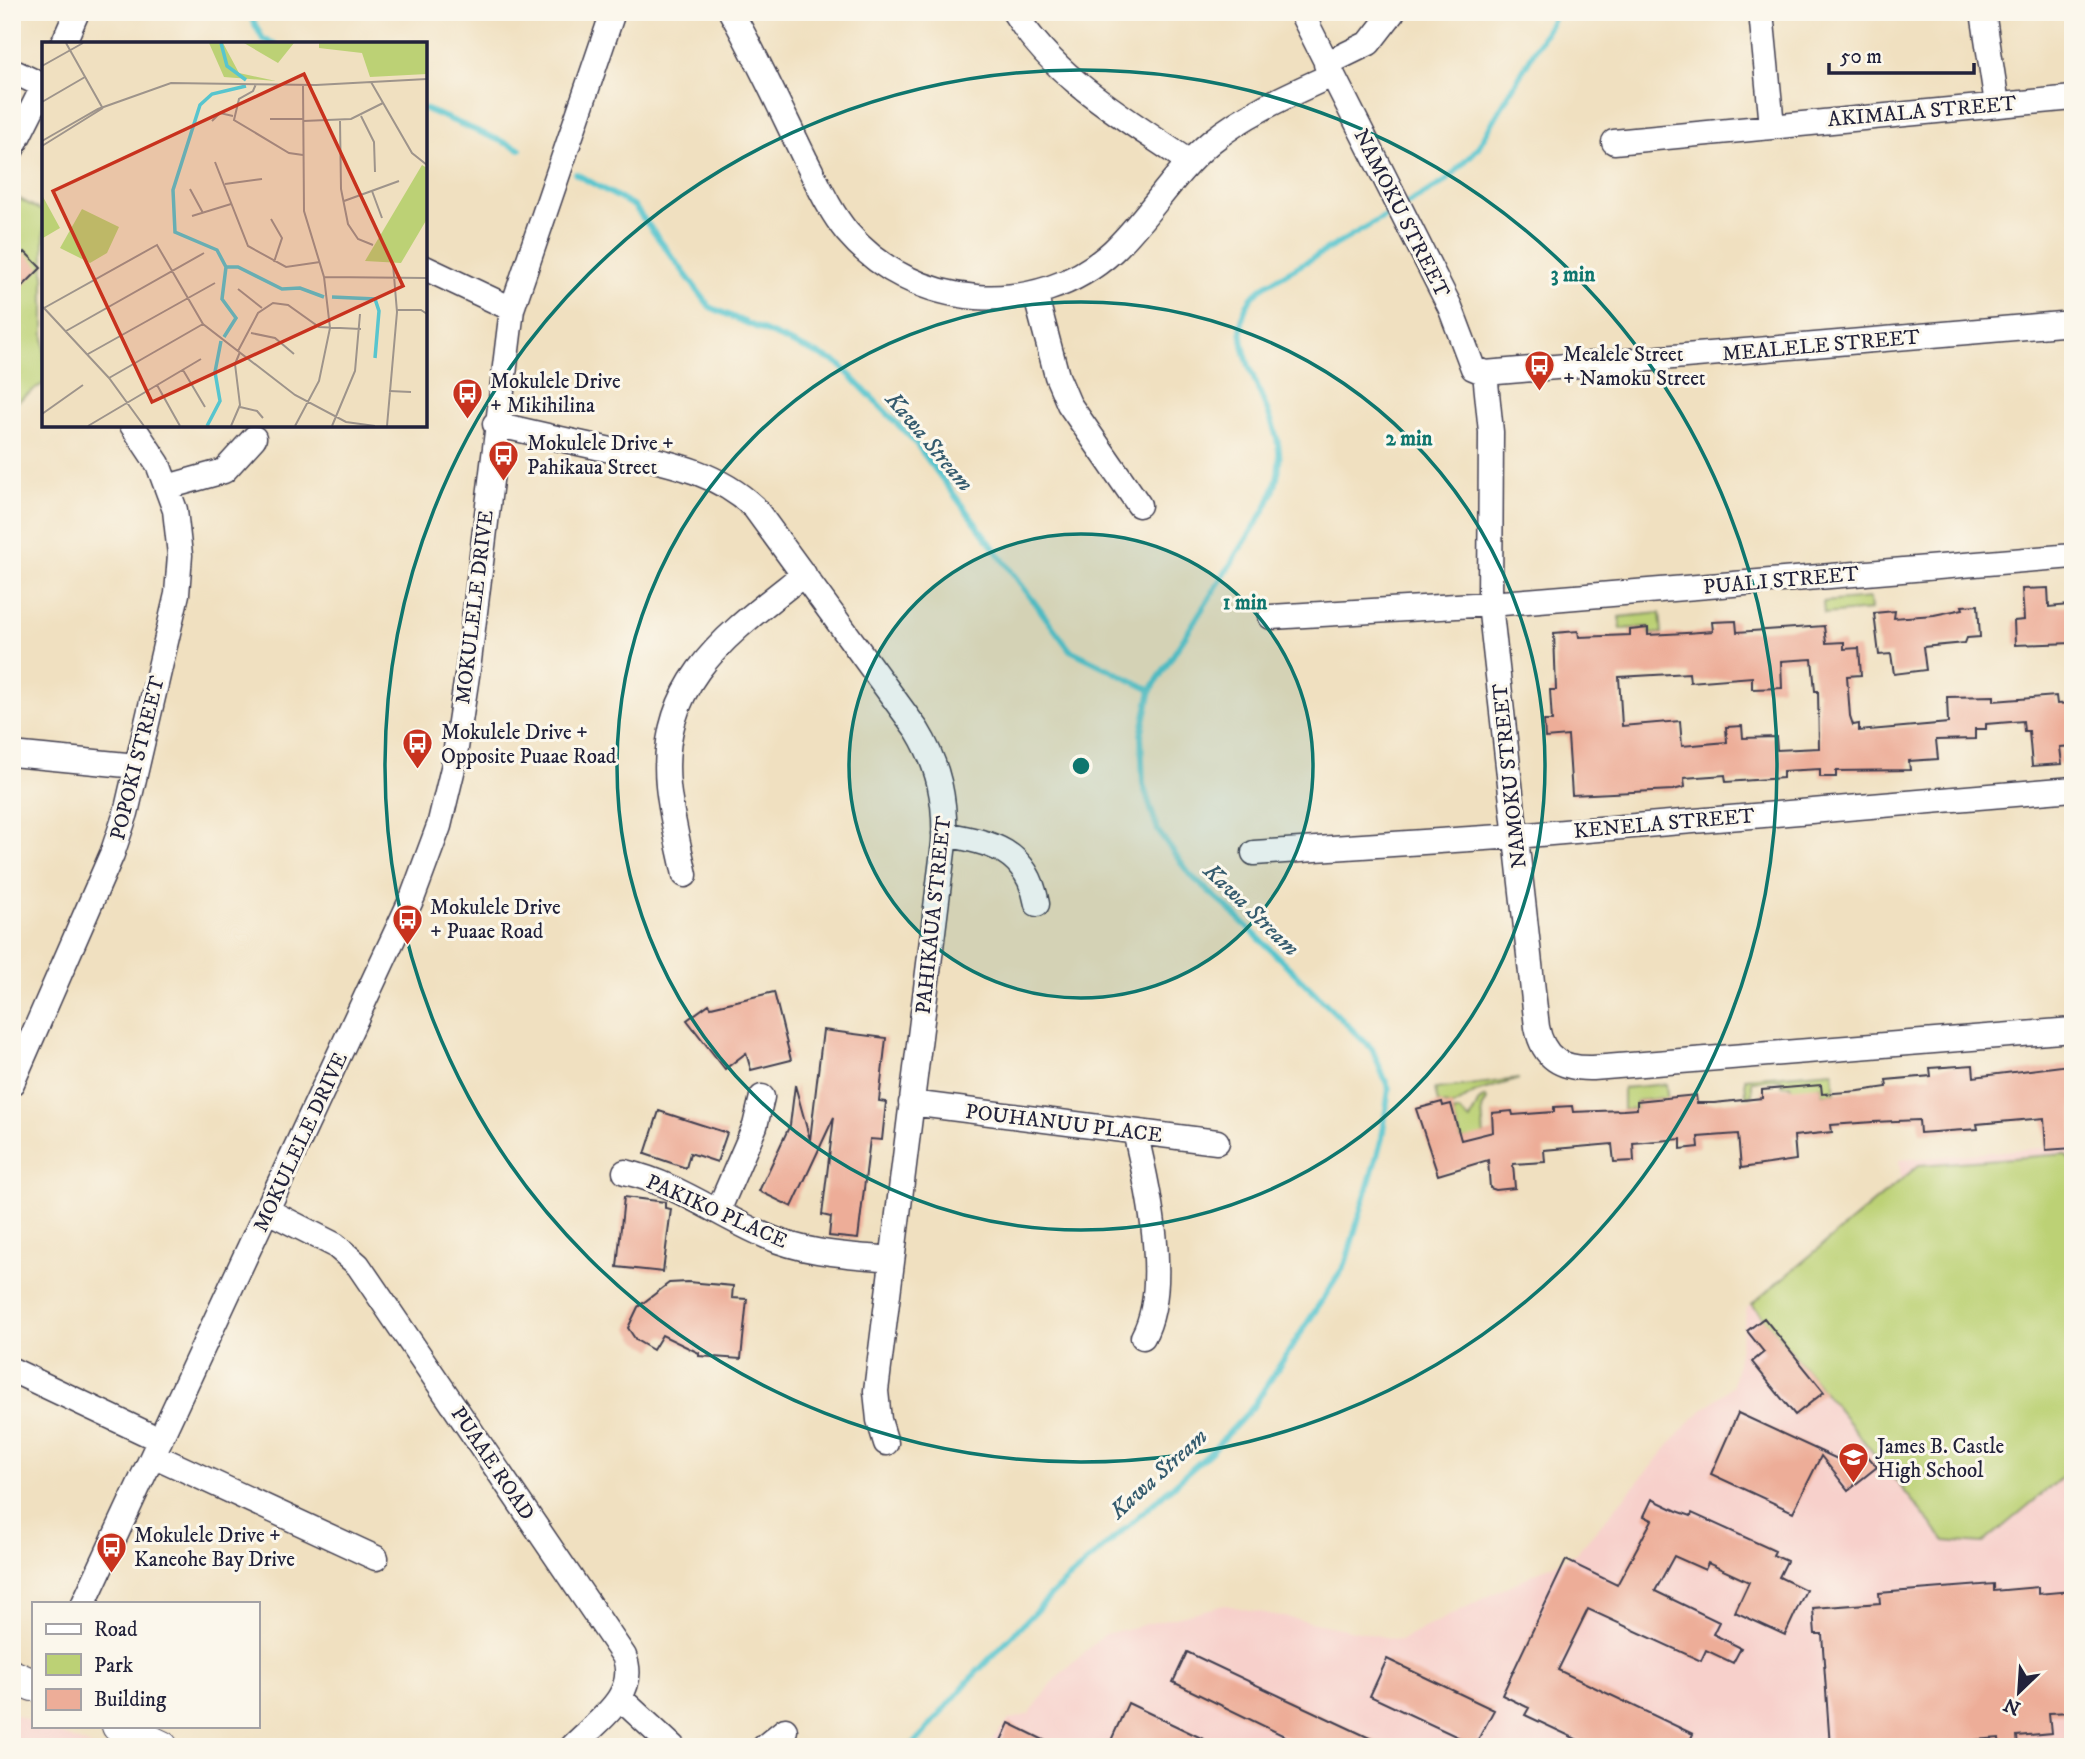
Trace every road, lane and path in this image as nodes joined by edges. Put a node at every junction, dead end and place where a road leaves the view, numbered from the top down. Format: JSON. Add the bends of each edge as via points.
{"nodes":[{"id":1,"x":77,"y":12,"type":"edge"},
{"id":2,"x":613,"y":12,"type":"edge"},
{"id":3,"x":731,"y":12,"type":"edge"},
{"id":4,"x":1014,"y":12,"type":"edge"},
{"id":5,"x":1301,"y":12,"type":"edge"},
{"id":6,"x":1394,"y":12,"type":"edge"},
{"id":7,"x":1761,"y":12,"type":"edge"},
{"id":8,"x":1983,"y":12,"type":"edge"},
{"id":9,"x":64,"y":42,"type":"edge"},
{"id":10,"x":1329,"y":69,"type":"junction"},
{"id":11,"x":12,"y":71,"type":"edge"},
{"id":12,"x":42,"y":85,"type":"edge"},
{"id":13,"x":42,"y":90,"type":"edge"},
{"id":14,"x":2073,"y":98,"type":"edge"},
{"id":15,"x":1997,"y":104,"type":"junction"},
{"id":16,"x":1772,"y":126,"type":"junction"},
{"id":17,"x":1614,"y":142,"type":"dead end"},
{"id":18,"x":12,"y":149,"type":"edge"},
{"id":19,"x":1189,"y":162,"type":"junction"},
{"id":20,"x":427,"y":269,"type":"edge"},
{"id":21,"x":1035,"y":293,"type":"junction"},
{"id":22,"x":512,"y":309,"type":"junction"},
{"id":23,"x":2073,"y":323,"type":"edge"},
{"id":24,"x":1485,"y":373,"type":"junction"},
{"id":25,"x":495,"y":424,"type":"junction"},
{"id":26,"x":133,"y":427,"type":"edge"},
{"id":27,"x":254,"y":438,"type":"dead end"},
{"id":28,"x":167,"y":486,"type":"junction"},
{"id":29,"x":1139,"y":505,"type":"dead end"},
{"id":30,"x":2073,"y":556,"type":"edge"},
{"id":31,"x":804,"y":574,"type":"junction"},
{"id":32,"x":1490,"y":604,"type":"junction"},
{"id":33,"x":1271,"y":617,"type":"dead end"},
{"id":34,"x":12,"y":754,"type":"edge"},
{"id":35,"x":137,"y":766,"type":"junction"},
{"id":36,"x":2073,"y":789,"type":"edge"},
{"id":37,"x":944,"y":834,"type":"junction"},
{"id":38,"x":1516,"y":836,"type":"junction"},
{"id":39,"x":1254,"y":853,"type":"dead end"},
{"id":40,"x":685,"y":875,"type":"dead end"},
{"id":41,"x":1037,"y":904,"type":"dead end"},
{"id":42,"x":2073,"y":1030,"type":"edge"},
{"id":43,"x":12,"y":1083,"type":"edge"},
{"id":44,"x":762,"y":1097,"type":"dead end"},
{"id":45,"x":911,"y":1104,"type":"junction"},
{"id":46,"x":1135,"y":1132,"type":"junction"},
{"id":47,"x":1217,"y":1142,"type":"dead end"},
{"id":48,"x":625,"y":1172,"type":"dead end"},
{"id":49,"x":268,"y":1211,"type":"junction"},
{"id":50,"x":718,"y":1211,"type":"junction"},
{"id":51,"x":892,"y":1259,"type":"junction"},
{"id":52,"x":1143,"y":1337,"type":"dead end"},
{"id":53,"x":12,"y":1370,"type":"edge"},
{"id":54,"x":886,"y":1443,"type":"dead end"},
{"id":55,"x":156,"y":1448,"type":"junction"},
{"id":56,"x":376,"y":1558,"type":"dead end"},
{"id":57,"x":84,"y":1602,"type":"edge"},
{"id":58,"x":12,"y":1676,"type":"edge"},
{"id":59,"x":32,"y":1685,"type":"edge"},
{"id":60,"x":620,"y":1698,"type":"junction"},
{"id":61,"x":122,"y":1728,"type":"edge"},
{"id":62,"x":785,"y":1730,"type":"dead end"},
{"id":63,"x":162,"y":1747,"type":"edge"},
{"id":64,"x":572,"y":1747,"type":"edge"},
{"id":65,"x":673,"y":1747,"type":"edge"},
{"id":66,"x":764,"y":1747,"type":"edge"}],
"edges":[{"from":1,"to":9,"type":"street"},
{"from":2,"to":22,"type":"street","name":"MOKULELE DRIVE"},
{"from":3,"to":21,"type":"street","via":[[833,212],[864,249],[903,277],[947,294],[991,298]]},
{"from":4,"to":19,"type":"street","via":[[1043,53],[1075,84]]},
{"from":5,"to":10,"type":"street","name":"NAMOKU STREET"},
{"from":6,"to":10,"type":"street","via":[[1369,43]]},
{"from":7,"to":16,"type":"street"},
{"from":8,"to":15,"type":"street"},
{"from":10,"to":19,"type":"street","via":[[1256,111]]},
{"from":10,"to":24,"type":"street","name":"NAMOKU STREET","via":[[1459,326],[1473,368]]},
{"from":11,"to":12,"type":"street"},
{"from":13,"to":18,"type":"street"},
{"from":14,"to":15,"type":"street","name":"AKIMALA STREET"},
{"from":15,"to":16,"type":"street","name":"AKIMALA STREET"},
{"from":16,"to":17,"type":"street","name":"AKIMALA STREET"},
{"from":19,"to":21,"type":"street","via":[[1112,251],[1076,277]]},
{"from":20,"to":22,"type":"street"},
{"from":21,"to":29,"type":"street","via":[[1069,404]]},
{"from":22,"to":25,"type":"street","name":"MOKULELE DRIVE"},
{"from":23,"to":24,"type":"street","name":"MEALELE STREET"},
{"from":24,"to":32,"type":"street","name":"NAMOKU STREET","via":[[1491,432]]},
{"from":25,"to":31,"type":"street","name":"PAHIKAUA STREET","via":[[685,467],[720,481],[754,507]]},
{"from":25,"to":49,"type":"street","name":"MOKULELE DRIVE","via":[[468,669],[439,826],[413,896]]},
{"from":26,"to":28,"type":"street","name":"POPOKI STREET"},
{"from":27,"to":28,"type":"street","via":[[224,471]]},
{"from":28,"to":35,"type":"street","name":"POPOKI STREET","via":[[179,535],[179,575]]},
{"from":30,"to":32,"type":"street","name":"PUALI STREET"},
{"from":31,"to":37,"type":"street","name":"PAHIKAUA STREET","via":[[927,746],[944,801]]},
{"from":31,"to":40,"type":"street","via":[[710,653],[677,708],[667,768]]},
{"from":32,"to":33,"type":"street","name":"PUALI STREET"},
{"from":32,"to":38,"type":"street","name":"NAMOKU STREET"},
{"from":34,"to":35,"type":"street"},
{"from":35,"to":43,"type":"street","name":"POPOKI STREET","via":[[126,813],[96,897]]},
{"from":36,"to":38,"type":"street","name":"KENELA STREET"},
{"from":37,"to":41,"type":"street","via":[[984,842],[1011,855],[1029,877]]},
{"from":37,"to":45,"type":"street","name":"PAHIKAUA STREET"},
{"from":38,"to":39,"type":"street","name":"KENELA STREET"},
{"from":38,"to":42,"type":"street","name":"NAMOKU STREET","via":[[1539,1037],[1549,1056],[1567,1067]]},
{"from":44,"to":50,"type":"street","via":[[755,1126]]},
{"from":45,"to":46,"type":"street","name":"POUHANUU PLACE"},
{"from":45,"to":51,"type":"street","name":"PAHIKAUA STREET"},
{"from":46,"to":47,"type":"street","name":"POUHANUU PLACE"},
{"from":46,"to":52,"type":"street","via":[[1149,1193],[1157,1292],[1154,1315]]},
{"from":48,"to":50,"type":"street","name":"PAKIKO PLACE","via":[[669,1185]]},
{"from":49,"to":55,"type":"street","name":"MOKULELE DRIVE"},
{"from":49,"to":60,"type":"street","name":"PUAAE ROAD","via":[[335,1245],[367,1276],[624,1656],[628,1680]]},
{"from":50,"to":51,"type":"street","name":"PAKIKO PLACE","via":[[800,1248]]},
{"from":51,"to":54,"type":"street","name":"PAHIKAUA STREET","via":[[876,1391],[878,1420]]},
{"from":53,"to":55,"type":"street"},
{"from":55,"to":56,"type":"street"},
{"from":55,"to":57,"type":"street","name":"MOKULELE DRIVE"},
{"from":58,"to":59,"type":"main road"},
{"from":60,"to":64,"type":"street"},
{"from":60,"to":65,"type":"street"},
{"from":61,"to":63,"type":"main road"},
{"from":62,"to":66,"type":"street"}]}
